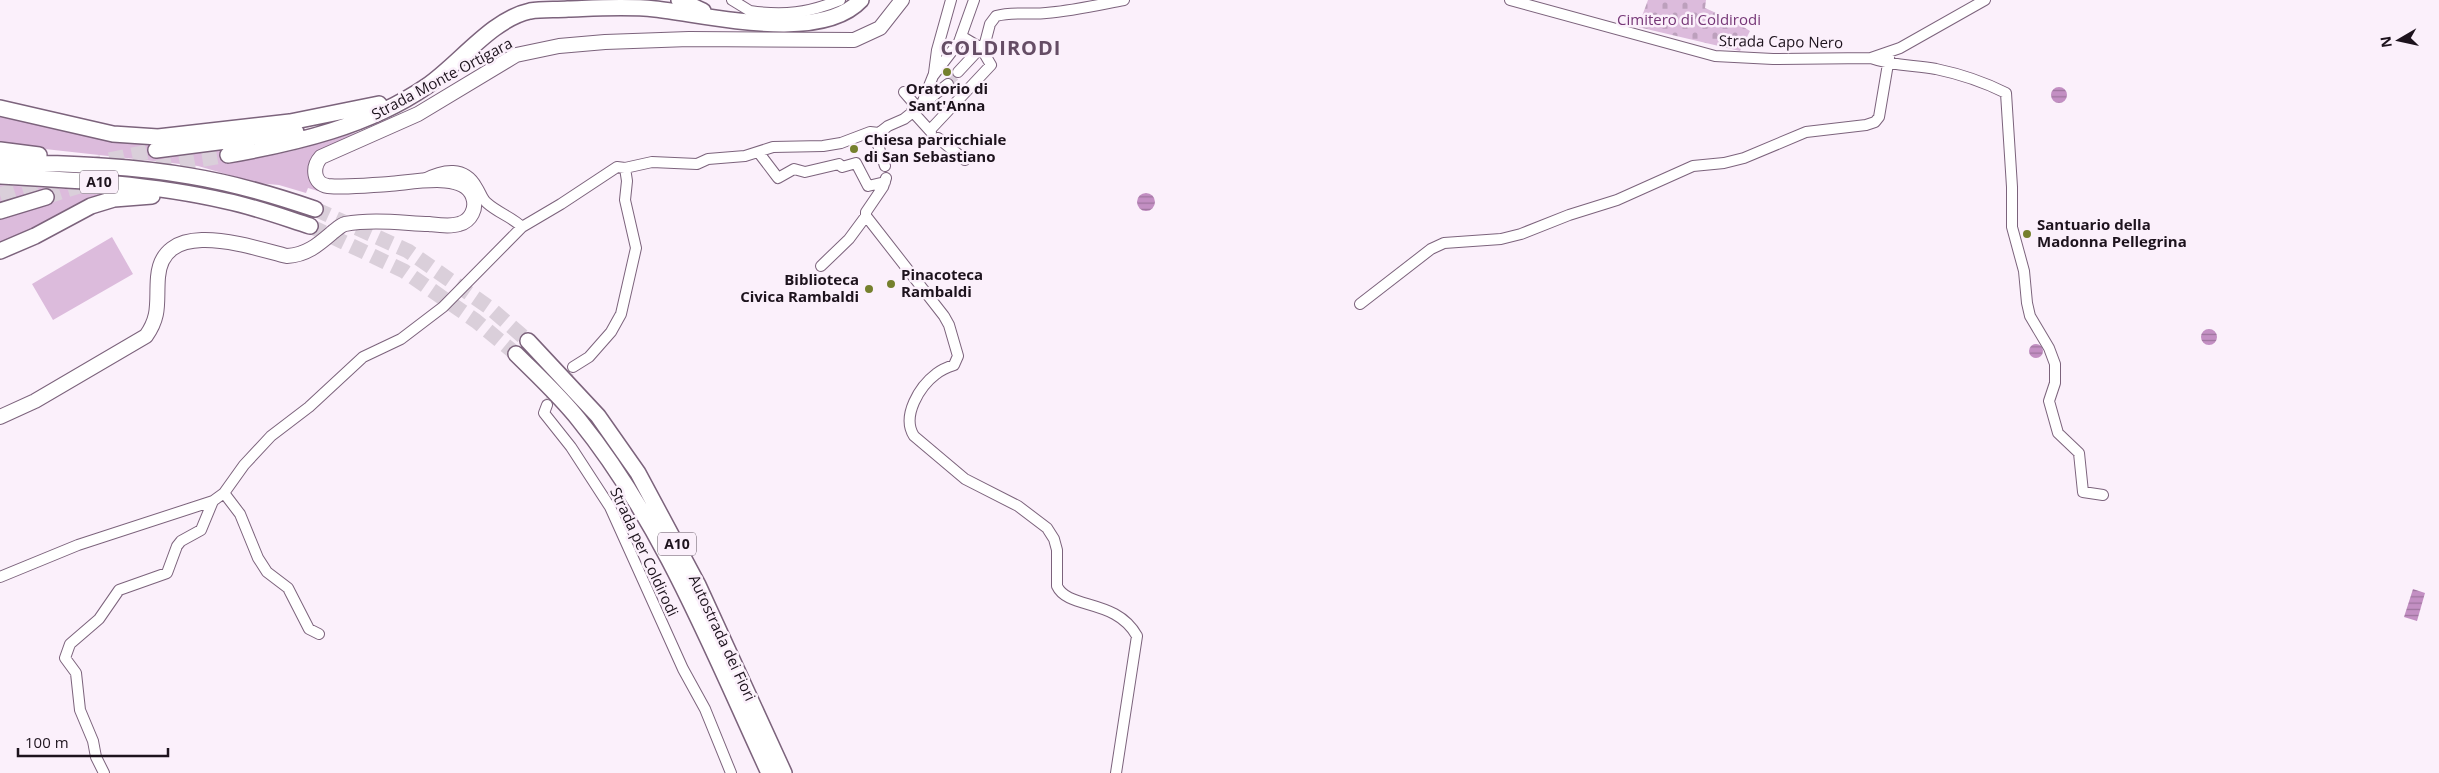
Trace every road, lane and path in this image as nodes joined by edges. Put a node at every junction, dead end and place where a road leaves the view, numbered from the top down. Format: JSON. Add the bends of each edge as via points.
{"nodes":[{"id":1,"x":549,"y":0,"type":"edge"},
{"id":2,"x":679,"y":0,"type":"edge"},
{"id":3,"x":732,"y":0,"type":"edge"},
{"id":4,"x":840,"y":0,"type":"edge"},
{"id":5,"x":860,"y":0,"type":"edge"},
{"id":6,"x":902,"y":0,"type":"edge"},
{"id":7,"x":951,"y":0,"type":"edge"},
{"id":8,"x":974,"y":0,"type":"edge"},
{"id":9,"x":1124,"y":0,"type":"edge"},
{"id":10,"x":1510,"y":0,"type":"edge"},
{"id":11,"x":1985,"y":0,"type":"edge"},
{"id":12,"x":531,"y":11,"type":"junction"},
{"id":13,"x":721,"y":18,"type":"junction"},
{"id":14,"x":756,"y":35,"type":"dead end"},
{"id":15,"x":962,"y":36,"type":"junction"},
{"id":16,"x":774,"y":40,"type":"junction"},
{"id":17,"x":980,"y":48,"type":"junction"},
{"id":18,"x":1890,"y":52,"type":"junction"},
{"id":19,"x":1871,"y":58,"type":"junction"},
{"id":20,"x":1889,"y":64,"type":"junction"},
{"id":21,"x":958,"y":72,"type":"tunnel mouth"},
{"id":22,"x":933,"y":76,"type":"junction"},
{"id":23,"x":948,"y":84,"type":"tunnel mouth"},
{"id":24,"x":904,"y":92,"type":"dead end"},
{"id":25,"x":410,"y":97,"type":"junction"},
{"id":26,"x":917,"y":107,"type":"junction"},
{"id":27,"x":0,"y":108,"type":"edge"},
{"id":28,"x":344,"y":125,"type":"junction"},
{"id":29,"x":879,"y":133,"type":"junction"},
{"id":30,"x":933,"y":133,"type":"junction"},
{"id":31,"x":0,"y":150,"type":"edge"},
{"id":32,"x":156,"y":150,"type":"tunnel mouth"},
{"id":33,"x":759,"y":152,"type":"junction"},
{"id":34,"x":228,"y":155,"type":"tunnel mouth"},
{"id":35,"x":965,"y":160,"type":"dead end"},
{"id":36,"x":0,"y":162,"type":"edge"},
{"id":37,"x":77,"y":165,"type":"junction"},
{"id":38,"x":885,"y":166,"type":"dead end"},
{"id":39,"x":626,"y":168,"type":"junction"},
{"id":40,"x":0,"y":176,"type":"edge"},
{"id":41,"x":420,"y":180,"type":"junction"},
{"id":42,"x":196,"y":195,"type":"junction"},
{"id":43,"x":46,"y":198,"type":"tunnel mouth"},
{"id":44,"x":315,"y":209,"type":"tunnel mouth"},
{"id":45,"x":0,"y":211,"type":"edge"},
{"id":46,"x":866,"y":216,"type":"junction"},
{"id":47,"x":310,"y":226,"type":"tunnel mouth"},
{"id":48,"x":522,"y":227,"type":"junction"},
{"id":49,"x":0,"y":251,"type":"edge"},
{"id":50,"x":821,"y":266,"type":"dead end"},
{"id":51,"x":1360,"y":304,"type":"dead end"},
{"id":52,"x":528,"y":341,"type":"tunnel mouth"},
{"id":53,"x":516,"y":354,"type":"tunnel mouth"},
{"id":54,"x":573,"y":367,"type":"tunnel mouth"},
{"id":55,"x":547,"y":405,"type":"dead end"},
{"id":56,"x":0,"y":417,"type":"edge"},
{"id":57,"x":224,"y":493,"type":"junction"},
{"id":58,"x":2103,"y":495,"type":"dead end"},
{"id":59,"x":213,"y":501,"type":"junction"},
{"id":60,"x":0,"y":577,"type":"edge"},
{"id":61,"x":319,"y":634,"type":"dead end"},
{"id":62,"x":104,"y":773,"type":"edge"},
{"id":63,"x":732,"y":773,"type":"edge"},
{"id":64,"x":769,"y":773,"type":"edge"},
{"id":65,"x":784,"y":773,"type":"edge"},
{"id":66,"x":1116,"y":773,"type":"edge"}],
"edges":[{"from":1,"to":12,"type":"highway"},
{"from":2,"to":13,"type":"highway"},
{"from":3,"to":4,"type":"street","via":[[752,14],[784,15],[821,8]]},
{"from":5,"to":13,"type":"highway","via":[[842,14],[820,21],[760,23]]},
{"from":6,"to":16,"type":"main road","name":"Strada Monte Ortigara","via":[[880,28],[854,40]]},
{"from":7,"to":22,"type":"street"},
{"from":8,"to":15,"type":"street"},
{"from":9,"to":17,"type":"street","via":[[1059,12],[1030,15],[1013,12],[996,16]]},
{"from":10,"to":19,"type":"street","name":"Strada Capo Nero","via":[[1715,56]]},
{"from":11,"to":18,"type":"street","name":"Strada Capo Nero"},
{"from":12,"to":13,"type":"highway","via":[[653,9]]},
{"from":12,"to":25,"type":"highway","via":[[501,24],[428,86]]},
{"from":14,"to":16,"type":"street"},
{"from":15,"to":17,"type":"street"},
{"from":15,"to":22,"type":"street"},
{"from":16,"to":41,"type":"main road","name":"Strada Monte Ortigara","via":[[605,42],[559,46],[516,55],[418,114],[321,157],[314,172],[319,181],[328,186]]},
{"from":17,"to":21,"type":"street"},
{"from":17,"to":30,"type":"street","via":[[992,65]]},
{"from":18,"to":19,"type":"street","name":"Strada Capo Nero"},
{"from":18,"to":20,"type":"street"},
{"from":19,"to":20,"type":"street"},
{"from":20,"to":51,"type":"street","via":[[1879,117],[1875,122],[1866,126],[1806,132],[1744,158],[1693,166],[1617,200],[1521,234],[1501,239],[1444,242]]},
{"from":20,"to":58,"type":"street","via":[[1960,75],[2006,93],[2012,227],[2024,271],[2030,316],[2055,364],[2055,383],[2049,401],[2058,433],[2079,453],[2083,492]]},
{"from":22,"to":26,"type":"street"},
{"from":23,"to":26,"type":"street"},
{"from":24,"to":26,"type":"street"},
{"from":25,"to":27,"type":"highway","via":[[328,116],[158,137],[113,134]]},
{"from":25,"to":28,"type":"highway","via":[[372,116]]},
{"from":26,"to":29,"type":"street"},
{"from":26,"to":30,"type":"street"},
{"from":28,"to":32,"type":"highway"},
{"from":28,"to":34,"type":"highway","via":[[285,144]]},
{"from":29,"to":33,"type":"street","via":[[870,132],[841,143],[780,147]]},
{"from":29,"to":38,"type":"street","via":[[878,145]]},
{"from":30,"to":35,"type":"street"},
{"from":31,"to":37,"type":"highway","via":[[36,154]]},
{"from":33,"to":39,"type":"street","via":[[708,159],[697,164],[652,162]]},
{"from":33,"to":46,"type":"street","via":[[778,178],[794,169],[805,172],[856,163],[866,185],[886,180]]},
{"from":36,"to":37,"type":"highway","number":"A10"},
{"from":37,"to":44,"type":"highway","number":"A10","via":[[190,176]]},
{"from":39,"to":48,"type":"street","via":[[617,167],[609,171]]},
{"from":39,"to":54,"type":"street","via":[[625,200],[636,248],[621,314],[606,339],[589,357]]},
{"from":40,"to":42,"type":"highway","number":"A10","via":[[78,180]]},
{"from":41,"to":48,"type":"street","via":[[443,170],[456,170],[473,180],[483,200]]},
{"from":41,"to":56,"type":"main road","name":"Strada Monte Ortigara","via":[[440,180],[466,186],[471,191],[474,204],[470,217],[451,225],[343,224],[299,256],[219,240],[200,239],[172,249],[163,260],[158,275],[158,306],[154,324],[146,336],[36,401]]},
{"from":42,"to":47,"type":"highway","number":"A10"},
{"from":42,"to":49,"type":"highway","via":[[108,200]]},
{"from":43,"to":45,"type":"highway"},
{"from":46,"to":50,"type":"street","via":[[849,239]]},
{"from":46,"to":66,"type":"street","via":[[944,316],[958,356],[954,365],[937,372],[926,383],[913,406],[910,430],[966,480],[1018,506],[1047,528],[1054,539],[1060,593],[1115,614],[1127,622],[1137,636]]},
{"from":48,"to":57,"type":"street","via":[[443,306],[396,342],[364,358],[309,407],[270,436]]},
{"from":52,"to":65,"type":"highway","name":"Autostrada dei Fiori","number":"A10","via":[[598,416],[638,472],[698,585]]},
{"from":53,"to":64,"type":"highway","name":"Autostrada dei Fiori","number":"A10","via":[[578,419],[637,504],[678,579]]},
{"from":55,"to":63,"type":"street","name":"Strada per Coldirodi","via":[[544,413],[610,507]]},
{"from":57,"to":59,"type":"street"},
{"from":57,"to":61,"type":"street","via":[[240,514],[267,572],[288,588],[310,629]]},
{"from":59,"to":60,"type":"street","via":[[78,545]]},
{"from":59,"to":62,"type":"street","via":[[201,530],[177,546],[167,573],[119,590],[99,619],[67,649],[65,658],[76,673],[80,710]]}]}
